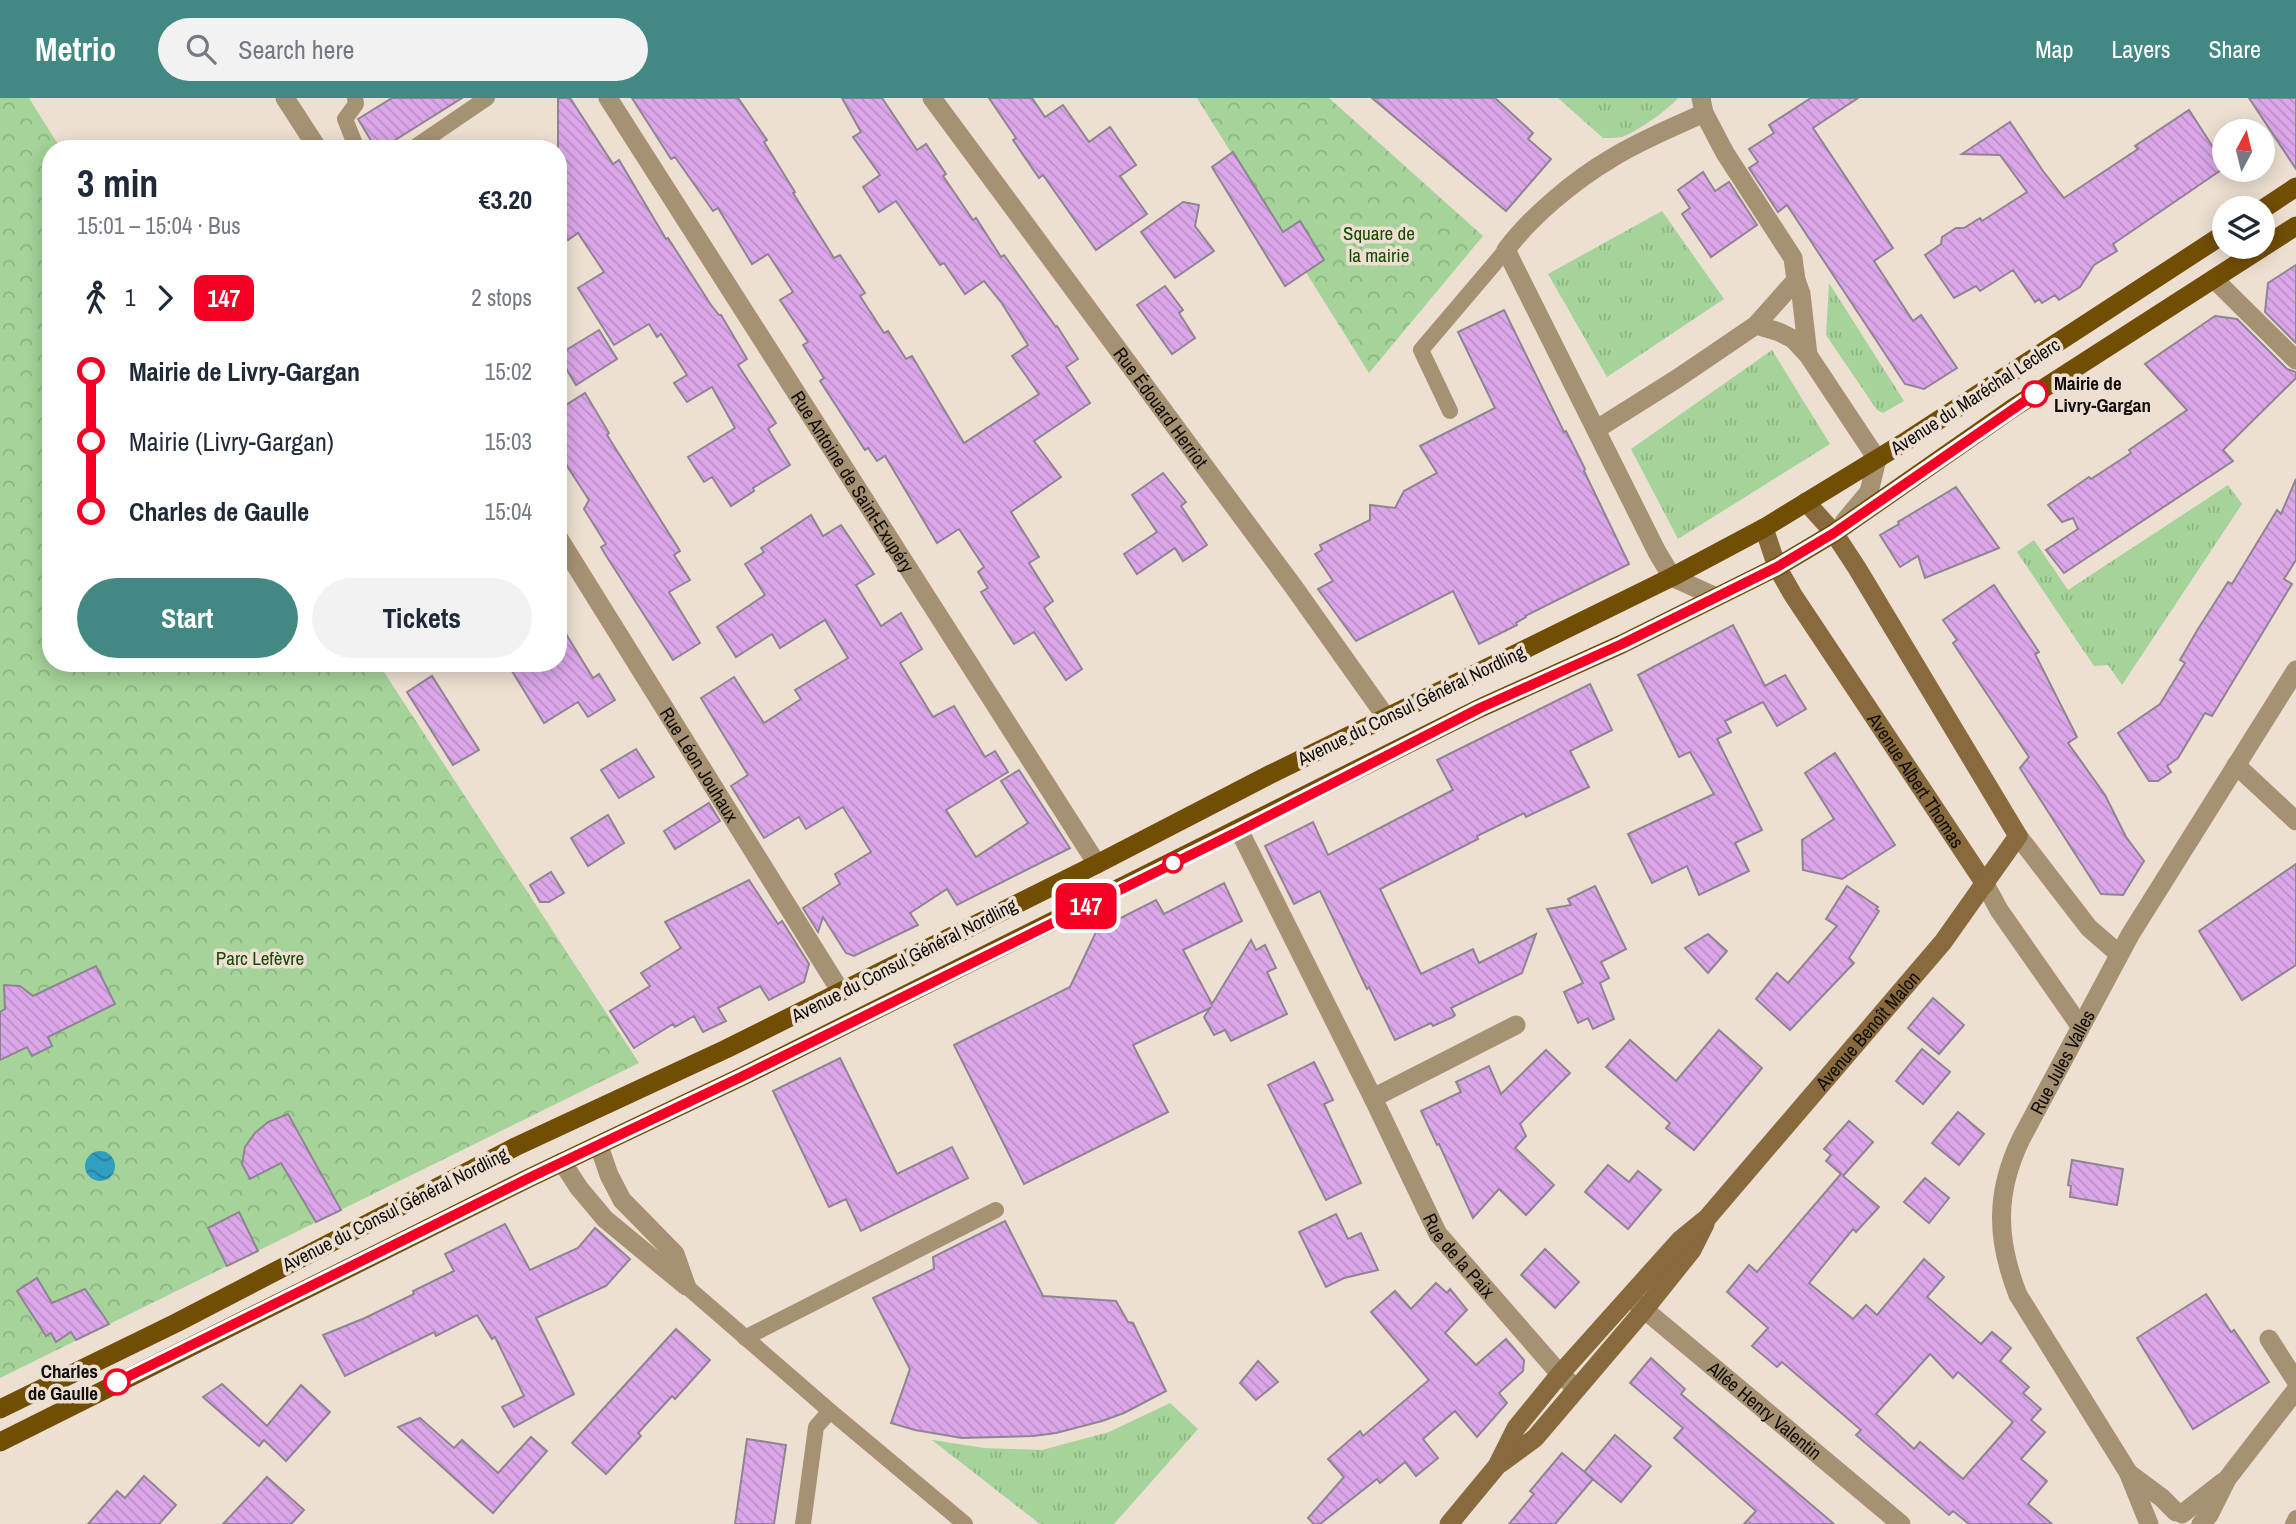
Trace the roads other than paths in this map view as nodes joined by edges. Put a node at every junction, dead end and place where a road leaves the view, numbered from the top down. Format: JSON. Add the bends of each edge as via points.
{"nodes":[{"id":1,"x":285,"y":98,"type":"edge"},
{"id":2,"x":355,"y":98,"type":"edge"},
{"id":3,"x":487,"y":98,"type":"edge"},
{"id":4,"x":608,"y":98,"type":"edge"},
{"id":5,"x":932,"y":98,"type":"edge"},
{"id":6,"x":1703,"y":106,"type":"edge"},
{"id":7,"x":312,"y":140,"type":"edge"},
{"id":8,"x":354,"y":140,"type":"edge"},
{"id":9,"x":425,"y":140,"type":"edge"},
{"id":10,"x":2296,"y":187,"type":"edge"},
{"id":11,"x":2275,"y":201,"type":"edge"},
{"id":12,"x":2296,"y":226,"type":"edge"},
{"id":13,"x":2212,"y":242,"type":"edge"},
{"id":14,"x":1506,"y":250,"type":"junction"},
{"id":15,"x":2214,"y":279,"type":"junction"},
{"id":16,"x":1796,"y":280,"type":"junction"},
{"id":17,"x":1756,"y":325,"type":"junction"},
{"id":18,"x":1808,"y":355,"type":"junction"},
{"id":19,"x":2296,"y":360,"type":"edge"},
{"id":20,"x":1450,"y":411,"type":"dead end"},
{"id":21,"x":1597,"y":429,"type":"junction"},
{"id":22,"x":1877,"y":459,"type":"junction"},
{"id":23,"x":1806,"y":502,"type":"junction"},
{"id":24,"x":1764,"y":528,"type":"junction"},
{"id":25,"x":1834,"y":533,"type":"junction"},
{"id":26,"x":567,"y":551,"type":"edge"},
{"id":27,"x":1777,"y":567,"type":"junction"},
{"id":28,"x":1672,"y":578,"type":"junction"},
{"id":29,"x":1716,"y":597,"type":"junction"},
{"id":30,"x":2296,"y":670,"type":"edge"},
{"id":31,"x":1386,"y":718,"type":"junction"},
{"id":32,"x":2236,"y":765,"type":"junction"},
{"id":33,"x":2296,"y":821,"type":"edge"},
{"id":34,"x":1239,"y":831,"type":"junction"},
{"id":35,"x":2018,"y":836,"type":"junction"},
{"id":36,"x":1097,"y":864,"type":"junction"},
{"id":37,"x":1984,"y":884,"type":"junction"},
{"id":38,"x":2119,"y":954,"type":"junction"},
{"id":39,"x":841,"y":992,"type":"junction"},
{"id":40,"x":1516,"y":1025,"type":"dead end"},
{"id":41,"x":2080,"y":1026,"type":"junction"},
{"id":42,"x":1373,"y":1098,"type":"junction"},
{"id":43,"x":598,"y":1146,"type":"junction"},
{"id":44,"x":562,"y":1162,"type":"junction"},
{"id":45,"x":996,"y":1210,"type":"dead end"},
{"id":46,"x":686,"y":1286,"type":"junction"},
{"id":47,"x":1637,"y":1303,"type":"junction"},
{"id":48,"x":746,"y":1338,"type":"junction"},
{"id":49,"x":2270,"y":1339,"type":"dead end"},
{"id":50,"x":1560,"y":1374,"type":"junction"},
{"id":51,"x":2296,"y":1381,"type":"edge"},
{"id":52,"x":1576,"y":1388,"type":"junction"},
{"id":53,"x":2296,"y":1390,"type":"edge"},
{"id":54,"x":0,"y":1409,"type":"edge"},
{"id":55,"x":830,"y":1412,"type":"junction"},
{"id":56,"x":0,"y":1442,"type":"edge"},
{"id":57,"x":1497,"y":1466,"type":"junction"},
{"id":58,"x":2127,"y":1472,"type":"junction"},
{"id":59,"x":2227,"y":1479,"type":"junction"},
{"id":60,"x":2184,"y":1517,"type":"edge"},
{"id":61,"x":2296,"y":1518,"type":"edge"},
{"id":62,"x":803,"y":1524,"type":"edge"},
{"id":63,"x":965,"y":1524,"type":"edge"},
{"id":64,"x":1449,"y":1524,"type":"edge"},
{"id":65,"x":1900,"y":1524,"type":"edge"},
{"id":66,"x":2149,"y":1524,"type":"edge"},
{"id":67,"x":2157,"y":1524,"type":"edge"},
{"id":68,"x":2201,"y":1524,"type":"edge"},
{"id":69,"x":2293,"y":1524,"type":"edge"}],
"edges":[{"from":1,"to":7,"type":"street"},
{"from":2,"to":8,"type":"lane","via":[[356,104],[345,118]]},
{"from":3,"to":9,"type":"lane"},
{"from":4,"to":36,"type":"street","name":"Rue Antoine de Saint-Exupéry"},
{"from":5,"to":31,"type":"street","name":"Rue Édouard Herriot"},
{"from":6,"to":14,"type":"street","via":[[1611,158],[1553,201]]},
{"from":6,"to":16,"type":"street","via":[[1724,153],[1793,258]]},
{"from":10,"to":11,"type":"main road"},
{"from":12,"to":15,"type":"main road","name":"Avenue du Maréchal Leclerc"},
{"from":13,"to":22,"type":"main road","name":"Avenue du Maréchal Leclerc"},
{"from":14,"to":20,"type":"lane","via":[[1421,350]]},
{"from":14,"to":21,"type":"street"},
{"from":15,"to":19,"type":"street"},
{"from":15,"to":25,"type":"main road","name":"Avenue du Maréchal Leclerc","via":[[2013,408]]},
{"from":16,"to":17,"type":"street"},
{"from":16,"to":18,"type":"street"},
{"from":17,"to":18,"type":"street","via":[[1793,339]]},
{"from":17,"to":21,"type":"street"},
{"from":18,"to":22,"type":"street"},
{"from":21,"to":28,"type":"street"},
{"from":22,"to":23,"type":"main road","name":"Avenue du Consul Général Nordling"},
{"from":22,"to":25,"type":"street","name":"Avenue du Maréchal Leclerc","via":[[1870,492]]},
{"from":23,"to":24,"type":"main road","name":"Avenue du Consul Général Nordling"},
{"from":23,"to":25,"type":"main road"},
{"from":24,"to":27,"type":"main road","name":"Avenue Albert Thomas"},
{"from":24,"to":28,"type":"main road","name":"Avenue du Consul Général Nordling"},
{"from":25,"to":27,"type":"main road","name":"Avenue du Consul Général Nordling"},
{"from":25,"to":35,"type":"main road"},
{"from":26,"to":39,"type":"street","name":"Rue Léon Jouhaux"},
{"from":27,"to":29,"type":"main road","name":"Avenue du Consul Général Nordling"},
{"from":27,"to":37,"type":"main road","name":"Avenue Albert Thomas"},
{"from":28,"to":29,"type":"street"},
{"from":28,"to":31,"type":"main road","name":"Avenue du Consul Général Nordling"},
{"from":29,"to":34,"type":"main road","name":"Avenue du Consul Général Nordling","via":[[1480,708]]},
{"from":30,"to":32,"type":"street","name":"Rue Jules Valles"},
{"from":31,"to":36,"type":"main road","name":"Avenue du Consul Général Nordling"},
{"from":32,"to":33,"type":"street"},
{"from":32,"to":38,"type":"street","name":"Rue Jules Valles"},
{"from":34,"to":42,"type":"street","name":"Rue de la Paix"},
{"from":34,"to":43,"type":"main road","name":"Avenue du Consul Général Nordling"},
{"from":35,"to":37,"type":"main road","name":"Avenue Benoît Malon"},
{"from":35,"to":38,"type":"street","via":[[2089,928]]},
{"from":36,"to":39,"type":"main road","name":"Avenue du Consul Général Nordling"},
{"from":37,"to":41,"type":"street","name":"Avenue Albert Thomas"},
{"from":37,"to":47,"type":"main road","name":"Avenue Benoît Malon","via":[[1943,942],[1708,1217],[1692,1250]]},
{"from":38,"to":41,"type":"street","name":"Rue Jules Valles"},
{"from":39,"to":54,"type":"main road","name":"Avenue du Consul Général Nordling","via":[[515,1147]]},
{"from":40,"to":42,"type":"street"},
{"from":41,"to":58,"type":"street","name":"Rue Jules Valles","via":[[2011,1159],[2001,1199],[2001,1235],[2018,1295]]},
{"from":42,"to":50,"type":"street","name":"Rue de la Paix","via":[[1438,1234]]},
{"from":43,"to":44,"type":"main road","name":"Avenue du Consul Général Nordling"},
{"from":43,"to":46,"type":"street","via":[[622,1200],[675,1254]]},
{"from":44,"to":46,"type":"street","via":[[604,1219]]},
{"from":44,"to":56,"type":"main road","name":"Avenue du Consul Général Nordling"},
{"from":45,"to":48,"type":"lane"},
{"from":46,"to":48,"type":"lane"},
{"from":47,"to":50,"type":"main road","name":"Avenue Benoît Malon"},
{"from":47,"to":52,"type":"main road","name":"Avenue Benoît Malon"},
{"from":47,"to":65,"type":"street","name":"Allée Henry Valentin"},
{"from":48,"to":55,"type":"lane"},
{"from":49,"to":51,"type":"street"},
{"from":50,"to":52,"type":"street","name":"Rue de la Paix"},
{"from":50,"to":57,"type":"main road","name":"Avenue Benoît Malon","via":[[1516,1428]]},
{"from":52,"to":57,"type":"main road","name":"Avenue Benoît Malon","via":[[1535,1438]]},
{"from":53,"to":59,"type":"street"},
{"from":55,"to":62,"type":"lane","via":[[816,1427]]},
{"from":55,"to":63,"type":"lane"},
{"from":57,"to":64,"type":"main road","name":"Avenue Benoît Malon"},
{"from":58,"to":60,"type":"street","name":"Rue Jules Valles"},
{"from":58,"to":66,"type":"street","name":"Rue Jules Valles"},
{"from":59,"to":60,"type":"street"},
{"from":59,"to":68,"type":"street"},
{"from":60,"to":67,"type":"street","via":[[2162,1517]]},
{"from":61,"to":69,"type":"lane"}]}
